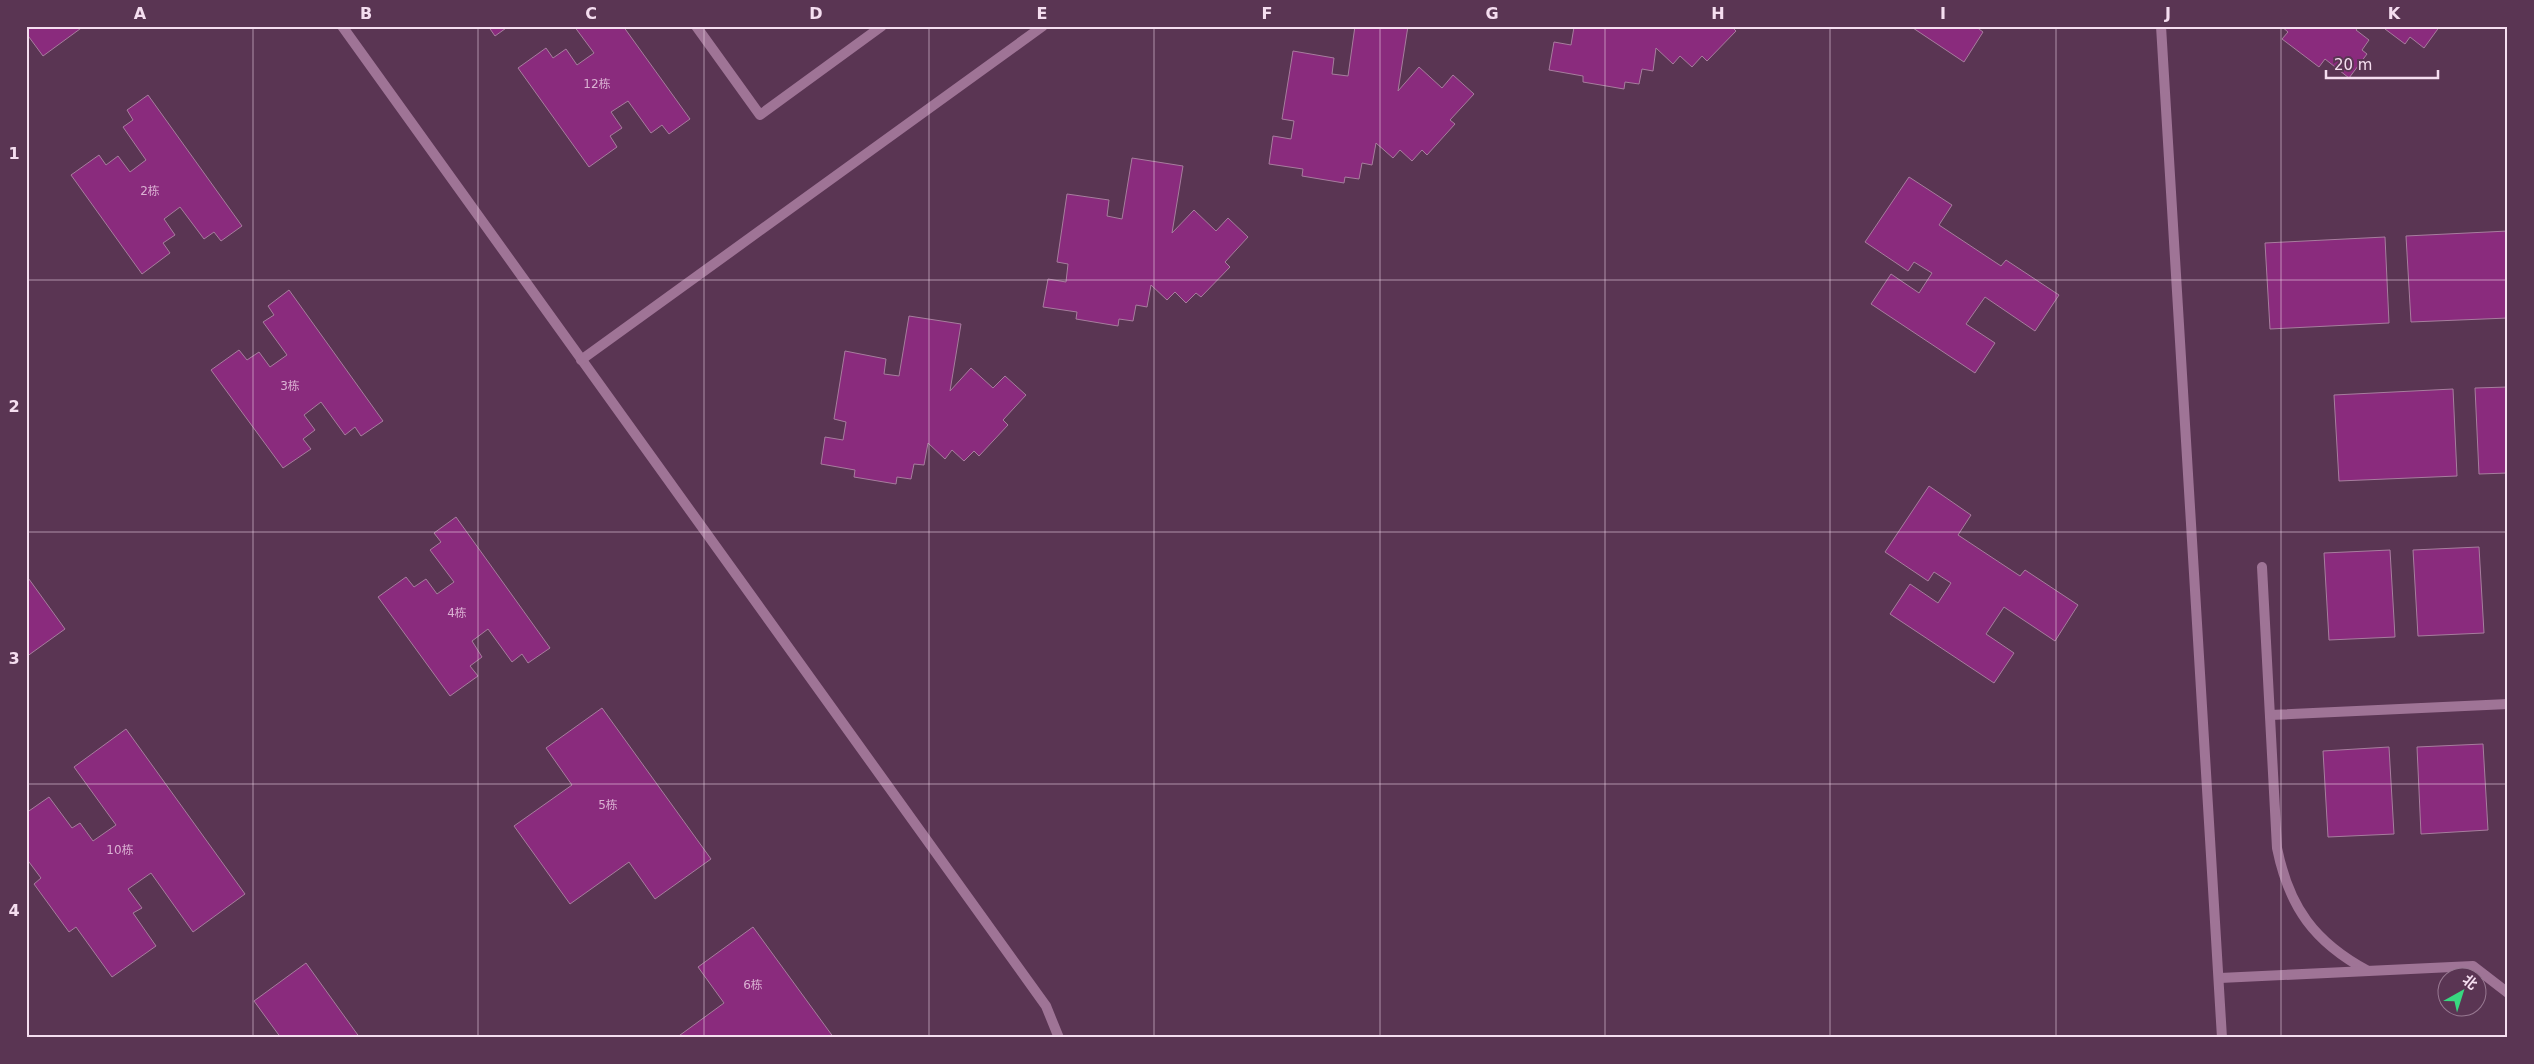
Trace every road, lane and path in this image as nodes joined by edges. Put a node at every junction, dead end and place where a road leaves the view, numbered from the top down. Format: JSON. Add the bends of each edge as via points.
{"nodes":[{"id":1,"x":342,"y":26,"type":"edge"},
{"id":2,"x":696,"y":26,"type":"edge"},
{"id":3,"x":882,"y":26,"type":"edge"},
{"id":4,"x":1042,"y":26,"type":"edge"},
{"id":5,"x":2161,"y":26,"type":"edge"},
{"id":6,"x":581,"y":360,"type":"junction"},
{"id":7,"x":2262,"y":567,"type":"dead end"},
{"id":8,"x":2508,"y":704,"type":"edge"},
{"id":9,"x":2270,"y":715,"type":"junction"},
{"id":10,"x":2368,"y":971,"type":"junction"},
{"id":11,"x":2220,"y":978,"type":"junction"},
{"id":12,"x":2508,"y":993,"type":"edge"},
{"id":13,"x":1059,"y":1038,"type":"edge"},
{"id":14,"x":2222,"y":1038,"type":"edge"}],
"edges":[{"from":1,"to":6,"type":"street"},
{"from":2,"to":3,"type":"street","via":[[760,114]]},
{"from":4,"to":6,"type":"street"},
{"from":5,"to":11,"type":"street"},
{"from":6,"to":13,"type":"street","via":[[1046,1006]]},
{"from":7,"to":9,"type":"street"},
{"from":8,"to":9,"type":"street"},
{"from":9,"to":10,"type":"street","via":[[2277,848],[2282,874],[2292,900],[2312,929],[2344,958]]},
{"from":10,"to":11,"type":"street"},
{"from":10,"to":12,"type":"street","via":[[2473,966]]},
{"from":11,"to":14,"type":"street"}]}
